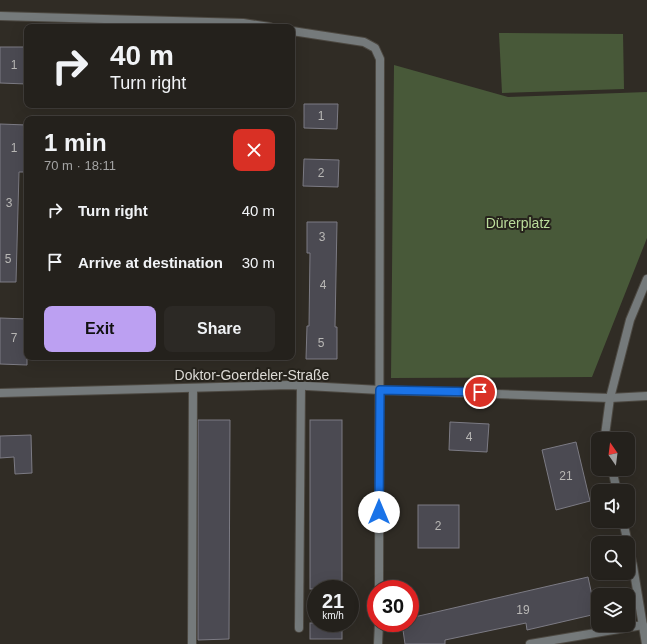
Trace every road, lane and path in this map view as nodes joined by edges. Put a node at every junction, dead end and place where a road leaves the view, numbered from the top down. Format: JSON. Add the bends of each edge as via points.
{"nodes":[{"id":1,"x":0,"y":16,"type":"edge"},
{"id":2,"x":250,"y":24,"type":"edge"},
{"id":3,"x":295,"y":31,"type":"edge"},
{"id":4,"x":647,"y":279,"type":"edge"},
{"id":5,"x":301,"y":386,"type":"junction"},
{"id":6,"x":194,"y":388,"type":"junction"},
{"id":7,"x":380,"y":390,"type":"junction"},
{"id":8,"x":0,"y":393,"type":"edge"},
{"id":9,"x":647,"y":396,"type":"edge"},
{"id":10,"x":610,"y":398,"type":"junction"},
{"id":11,"x":605,"y":432,"type":"edge"},
{"id":12,"x":624,"y":528,"type":"edge"},
{"id":13,"x":379,"y":580,"type":"edge"},
{"id":14,"x":643,"y":626,"type":"junction"},
{"id":15,"x":299,"y":628,"type":"dead end"},
{"id":16,"x":379,"y":632,"type":"edge"},
{"id":17,"x":192,"y":644,"type":"edge"},
{"id":18,"x":378,"y":644,"type":"edge"},
{"id":19,"x":530,"y":644,"type":"edge"},
{"id":20,"x":646,"y":644,"type":"edge"}],
"edges":[{"from":1,"to":2,"type":"street"},
{"from":3,"to":7,"type":"street","via":[[364,42],[375,48],[380,59]]},
{"from":4,"to":10,"type":"street","via":[[630,320]]},
{"from":5,"to":6,"type":"street","name":"Doktor-Goerdeler-Straße"},
{"from":5,"to":7,"type":"street","name":"Doktor-Goerdeler-Straße"},
{"from":5,"to":15,"type":"street"},
{"from":6,"to":8,"type":"street","name":"Doktor-Goerdeler-Straße"},
{"from":6,"to":17,"type":"street"},
{"from":7,"to":10,"type":"street","name":"Doktor-Goerdeler-Straße"},
{"from":7,"to":13,"type":"street"},
{"from":9,"to":10,"type":"street","name":"Doktor-Goerdeler-Straße"},
{"from":10,"to":11,"type":"street"},
{"from":12,"to":14,"type":"street"},
{"from":14,"to":19,"type":"street"},
{"from":14,"to":20,"type":"street"},
{"from":16,"to":18,"type":"street"}]}
